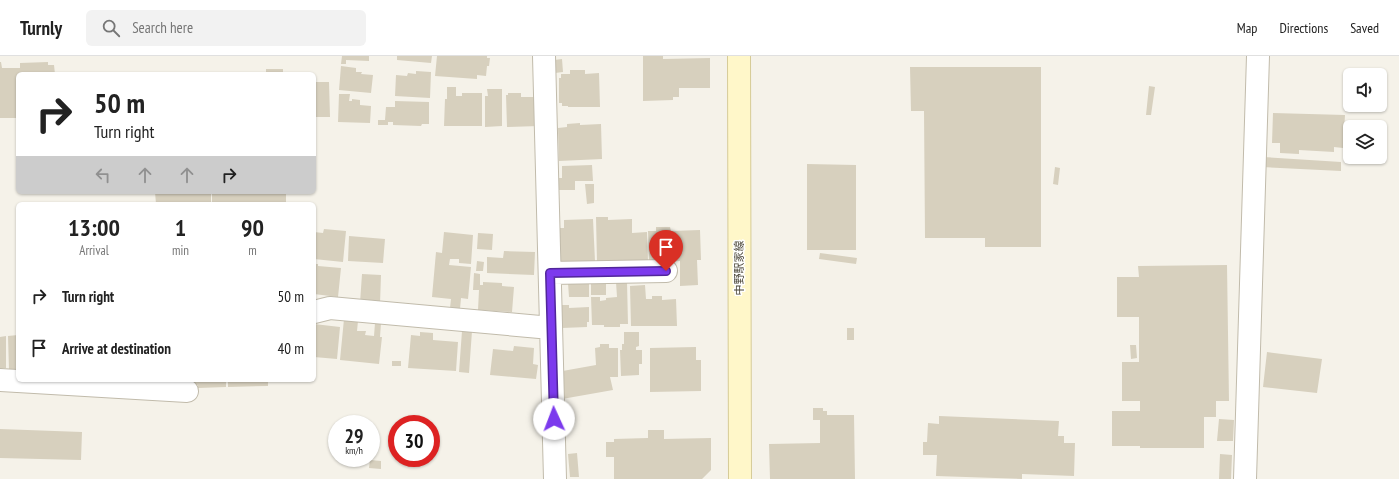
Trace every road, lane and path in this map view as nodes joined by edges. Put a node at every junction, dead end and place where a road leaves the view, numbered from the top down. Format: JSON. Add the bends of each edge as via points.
{"nodes":[{"id":1,"x":544,"y":56,"type":"edge"},
{"id":2,"x":739,"y":56,"type":"edge"},
{"id":3,"x":1258,"y":56,"type":"edge"},
{"id":4,"x":666,"y":271,"type":"dead end"},
{"id":5,"x":550,"y":273,"type":"junction"},
{"id":6,"x":316,"y":312,"type":"edge"},
{"id":7,"x":551,"y":328,"type":"junction"},
{"id":8,"x":0,"y":380,"type":"edge"},
{"id":9,"x":16,"y":380,"type":"edge"},
{"id":10,"x":72,"y":382,"type":"edge"},
{"id":11,"x":144,"y":384,"type":"edge"},
{"id":12,"x":186,"y":391,"type":"dead end"},
{"id":13,"x":555,"y":479,"type":"edge"},
{"id":14,"x":740,"y":479,"type":"edge"},
{"id":15,"x":1245,"y":479,"type":"edge"}],
"edges":[{"from":1,"to":5,"type":"street"},
{"from":2,"to":14,"type":"main road","name":"中野駅家線"},
{"from":3,"to":15,"type":"street"},
{"from":4,"to":5,"type":"street"},
{"from":5,"to":7,"type":"street"},
{"from":6,"to":7,"type":"street","via":[[330,308]]},
{"from":7,"to":13,"type":"street"},
{"from":8,"to":9,"type":"street"},
{"from":10,"to":11,"type":"street"},
{"from":11,"to":12,"type":"street"}]}
